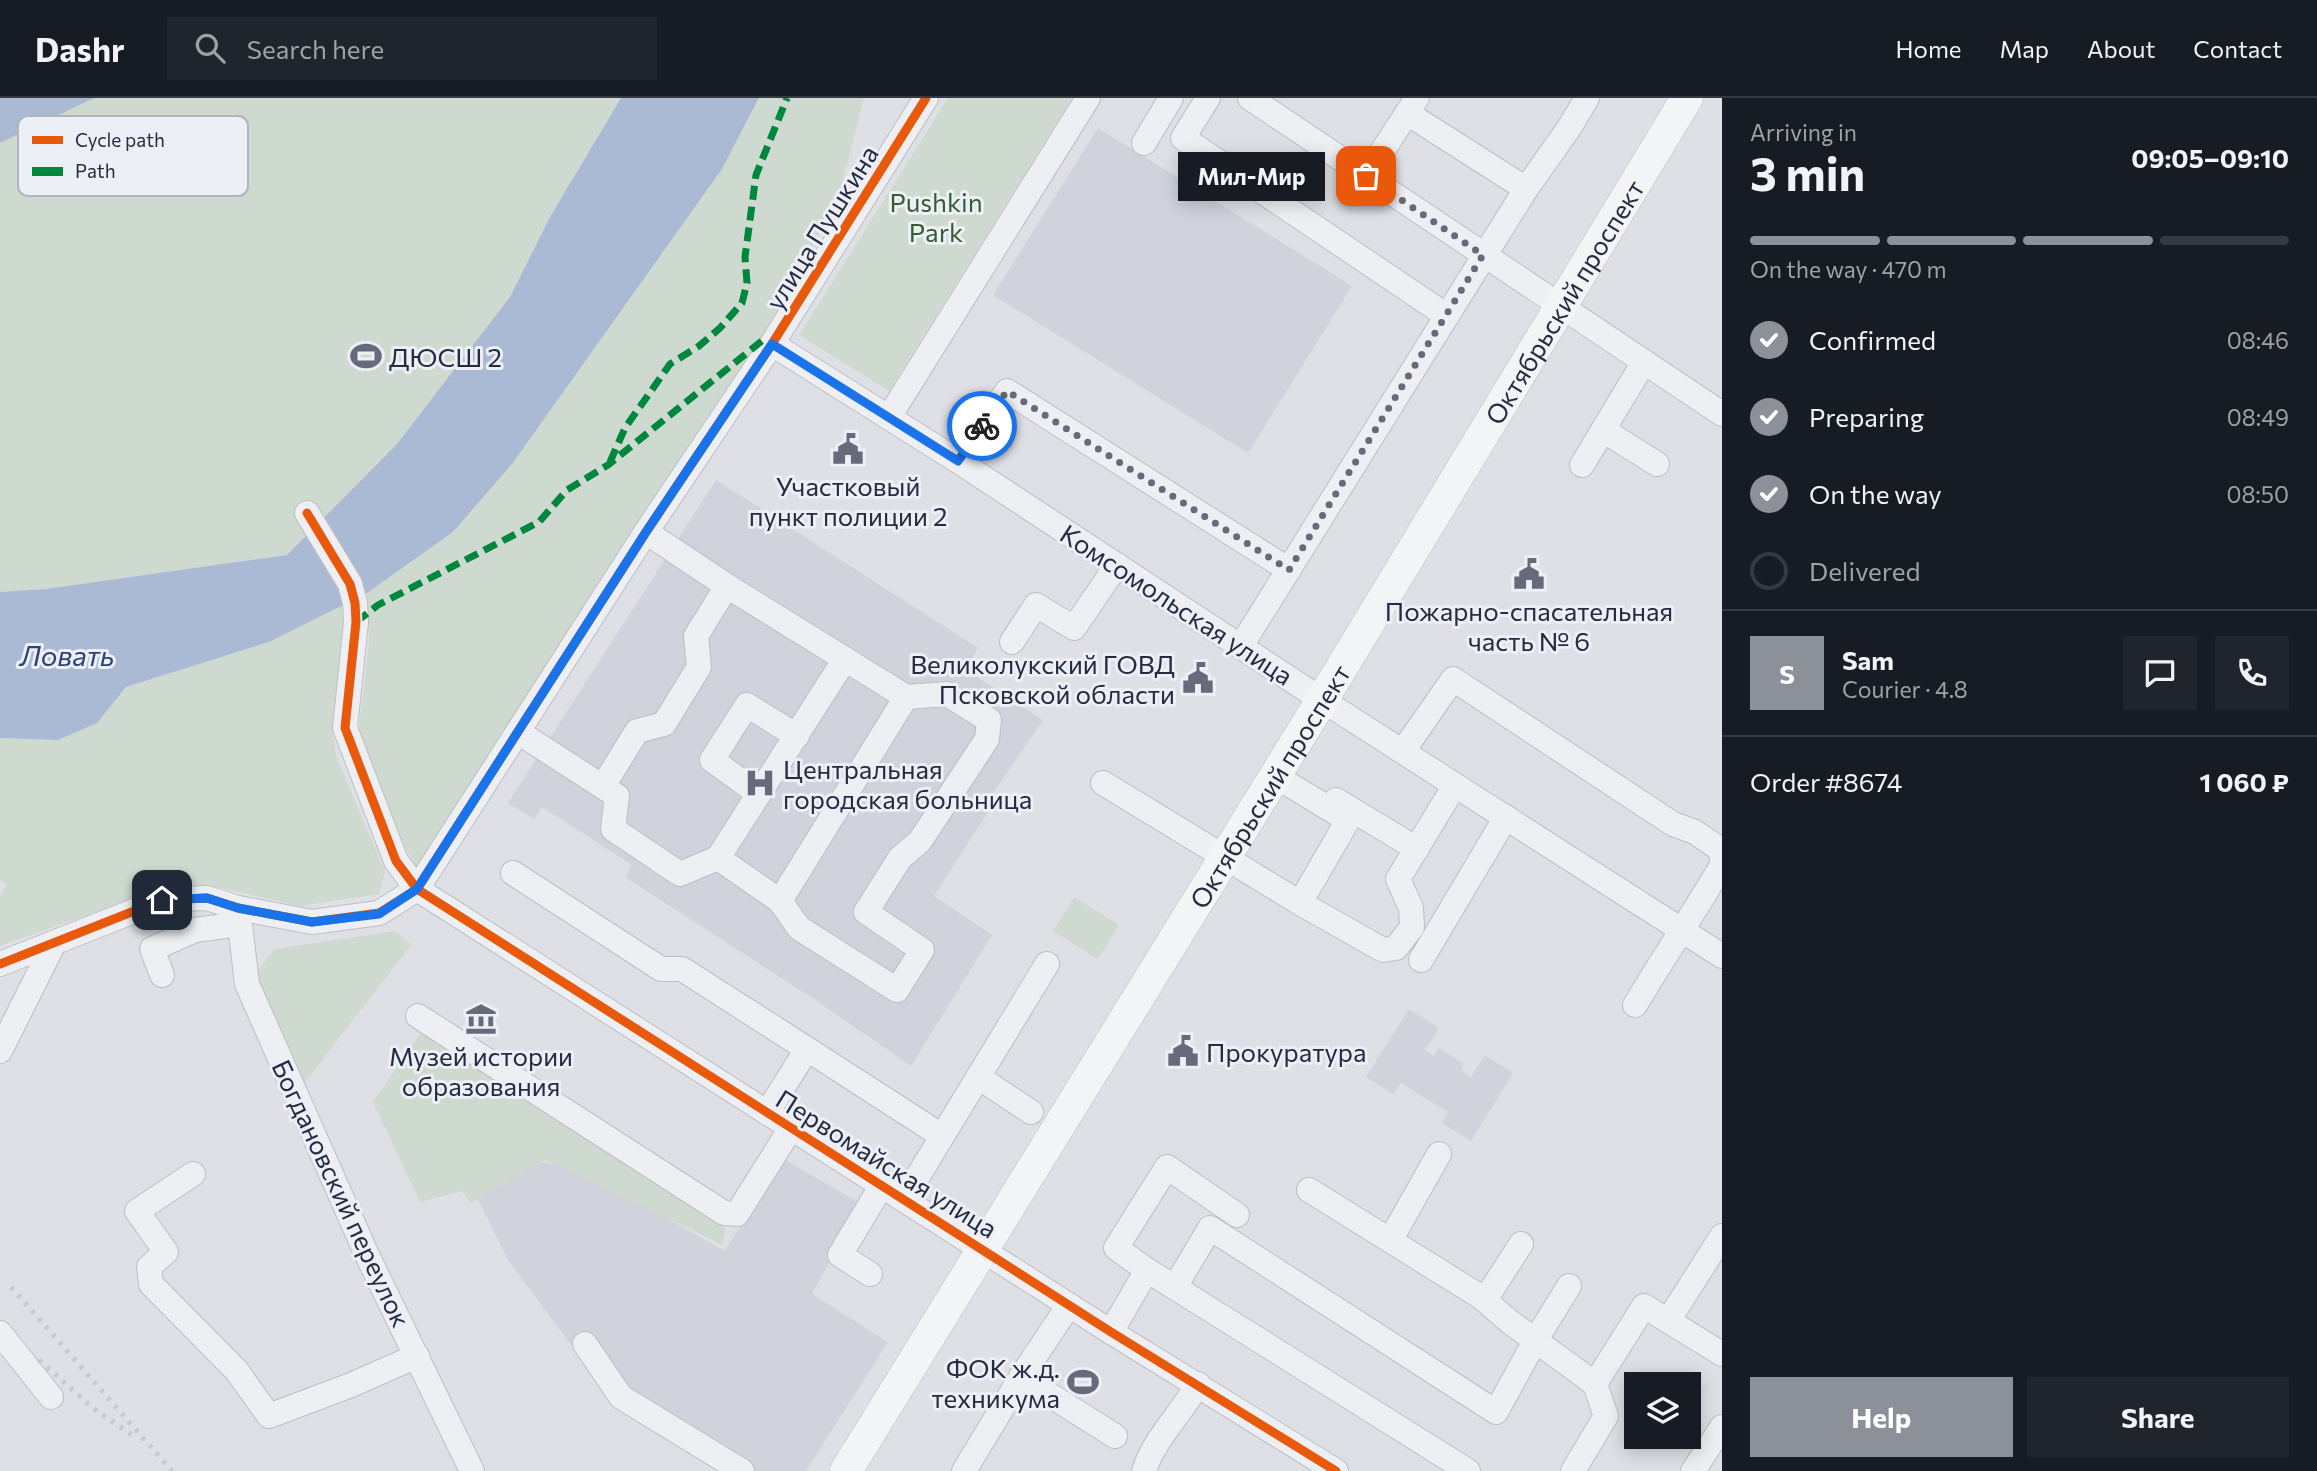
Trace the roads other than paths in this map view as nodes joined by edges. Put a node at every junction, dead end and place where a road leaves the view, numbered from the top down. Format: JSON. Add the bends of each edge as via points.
{"nodes":[{"id":1,"x":926,"y":98,"type":"edge"},
{"id":2,"x":1088,"y":98,"type":"edge"},
{"id":3,"x":1171,"y":98,"type":"edge"},
{"id":4,"x":1208,"y":98,"type":"edge"},
{"id":5,"x":1250,"y":98,"type":"edge"},
{"id":6,"x":1587,"y":98,"type":"edge"},
{"id":7,"x":1686,"y":98,"type":"edge"},
{"id":8,"x":1412,"y":105,"type":"edge"},
{"id":9,"x":1144,"y":143,"type":"dead end"},
{"id":10,"x":1366,"y":176,"type":"junction"},
{"id":11,"x":1526,"y":189,"type":"junction"},
{"id":12,"x":1483,"y":255,"type":"junction"},
{"id":13,"x":1559,"y":306,"type":"junction"},
{"id":14,"x":1447,"y":316,"type":"junction"},
{"id":15,"x":772,"y":344,"type":"junction"},
{"id":16,"x":1644,"y":362,"type":"junction"},
{"id":17,"x":1722,"y":414,"type":"edge"},
{"id":18,"x":888,"y":416,"type":"junction"},
{"id":19,"x":1603,"y":430,"type":"junction"},
{"id":20,"x":958,"y":461,"type":"junction"},
{"id":21,"x":1657,"y":464,"type":"dead end"},
{"id":22,"x":1582,"y":465,"type":"dead end"},
{"id":23,"x":307,"y":513,"type":"dead end"},
{"id":24,"x":646,"y":532,"type":"junction"},
{"id":25,"x":1117,"y":565,"type":"junction"},
{"id":26,"x":1289,"y":570,"type":"junction"},
{"id":27,"x":727,"y":586,"type":"junction"},
{"id":28,"x":1012,"y":642,"type":"dead end"},
{"id":29,"x":1241,"y":646,"type":"junction"},
{"id":30,"x":845,"y":659,"type":"junction"},
{"id":31,"x":906,"y":697,"type":"junction"},
{"id":32,"x":1322,"y":701,"type":"junction"},
{"id":33,"x":518,"y":732,"type":"junction"},
{"id":34,"x":797,"y":736,"type":"junction"},
{"id":35,"x":1403,"y":751,"type":"junction"},
{"id":36,"x":1275,"y":776,"type":"junction"},
{"id":37,"x":1103,"y":783,"type":"dead end"},
{"id":38,"x":1455,"y":785,"type":"junction"},
{"id":39,"x":603,"y":786,"type":"junction"},
{"id":40,"x":759,"y":793,"type":"junction"},
{"id":41,"x":1331,"y":797,"type":"dead end"},
{"id":42,"x":1506,"y":817,"type":"junction"},
{"id":43,"x":1417,"y":849,"type":"junction"},
{"id":44,"x":1225,"y":857,"type":"junction"},
{"id":45,"x":718,"y":858,"type":"junction"},
{"id":46,"x":1722,"y":863,"type":"edge"},
{"id":47,"x":513,"y":873,"type":"dead end"},
{"id":48,"x":417,"y":889,"type":"junction"},
{"id":49,"x":780,"y":901,"type":"junction"},
{"id":50,"x":1300,"y":903,"type":"junction"},
{"id":51,"x":239,"y":916,"type":"junction"},
{"id":52,"x":1684,"y":931,"type":"junction"},
{"id":53,"x":54,"y":943,"type":"junction"},
{"id":54,"x":1722,"y":956,"type":"edge"},
{"id":55,"x":1421,"y":960,"type":"dead end"},
{"id":56,"x":0,"y":964,"type":"edge"},
{"id":57,"x":1047,"y":964,"type":"dead end"},
{"id":58,"x":162,"y":975,"type":"dead end"},
{"id":59,"x":1634,"y":1005,"type":"dead end"},
{"id":60,"x":418,"y":1016,"type":"dead end"},
{"id":61,"x":807,"y":1049,"type":"junction"},
{"id":62,"x":0,"y":1051,"type":"edge"},
{"id":63,"x":978,"y":1077,"type":"junction"},
{"id":64,"x":1031,"y":1112,"type":"dead end"},
{"id":65,"x":767,"y":1113,"type":"junction"},
{"id":66,"x":791,"y":1128,"type":"junction"},
{"id":67,"x":942,"y":1136,"type":"junction"},
{"id":68,"x":1439,"y":1154,"type":"dead end"},
{"id":69,"x":193,"y":1174,"type":"dead end"},
{"id":70,"x":882,"y":1185,"type":"junction"},
{"id":71,"x":1309,"y":1190,"type":"dead end"},
{"id":72,"x":904,"y":1199,"type":"junction"},
{"id":73,"x":1237,"y":1214,"type":"dead end"},
{"id":74,"x":1722,"y":1236,"type":"edge"},
{"id":75,"x":1391,"y":1239,"type":"junction"},
{"id":76,"x":1521,"y":1244,"type":"dead end"},
{"id":77,"x":983,"y":1249,"type":"junction"},
{"id":78,"x":1147,"y":1270,"type":"junction"},
{"id":79,"x":870,"y":1274,"type":"dead end"},
{"id":80,"x":1569,"y":1286,"type":"dead end"},
{"id":81,"x":1175,"y":1287,"type":"junction"},
{"id":82,"x":1485,"y":1300,"type":"junction"},
{"id":83,"x":1069,"y":1305,"type":"junction"},
{"id":84,"x":1668,"y":1321,"type":"junction"},
{"id":85,"x":1111,"y":1332,"type":"junction"},
{"id":86,"x":0,"y":1333,"type":"edge"},
{"id":87,"x":1535,"y":1340,"type":"junction"},
{"id":88,"x":584,"y":1344,"type":"dead end"},
{"id":89,"x":1722,"y":1354,"type":"edge"},
{"id":90,"x":417,"y":1356,"type":"junction"},
{"id":91,"x":1021,"y":1377,"type":"junction"},
{"id":92,"x":1198,"y":1384,"type":"junction"},
{"id":93,"x":1595,"y":1384,"type":"junction"},
{"id":94,"x":51,"y":1397,"type":"dead end"},
{"id":95,"x":1722,"y":1427,"type":"edge"},
{"id":96,"x":1115,"y":1436,"type":"dead end"},
{"id":97,"x":472,"y":1471,"type":"edge"},
{"id":98,"x":742,"y":1471,"type":"edge"},
{"id":99,"x":846,"y":1471,"type":"edge"},
{"id":100,"x":964,"y":1471,"type":"edge"},
{"id":101,"x":1144,"y":1471,"type":"edge"},
{"id":102,"x":1336,"y":1471,"type":"edge"},
{"id":103,"x":1468,"y":1471,"type":"edge"},
{"id":104,"x":1573,"y":1471,"type":"edge"},
{"id":105,"x":1693,"y":1471,"type":"edge"}],
"edges":[{"from":1,"to":15,"type":"street","name":"улица Пушкина"},
{"from":2,"to":18,"type":"street"},
{"from":3,"to":9,"type":"street"},
{"from":4,"to":14,"type":"street","via":[[1183,138]]},
{"from":5,"to":10,"type":"street"},
{"from":6,"to":11,"type":"street"},
{"from":7,"to":13,"type":"main road","name":"Октябрьский проспект"},
{"from":8,"to":10,"type":"street"},
{"from":8,"to":11,"type":"street"},
{"from":10,"to":12,"type":"street"},
{"from":11,"to":12,"type":"street"},
{"from":12,"to":13,"type":"street"},
{"from":12,"to":14,"type":"street"},
{"from":13,"to":16,"type":"street"},
{"from":13,"to":32,"type":"main road","name":"Октябрьский проспект"},
{"from":14,"to":26,"type":"street"},
{"from":15,"to":18,"type":"street","name":"Комсомольская улица"},
{"from":15,"to":24,"type":"street","name":"улица Пушкина"},
{"from":16,"to":17,"type":"street"},
{"from":16,"to":19,"type":"street"},
{"from":18,"to":20,"type":"street","name":"Комсомольская улица"},
{"from":19,"to":21,"type":"street"},
{"from":19,"to":22,"type":"street"},
{"from":20,"to":25,"type":"street","name":"Комсомольская улица"},
{"from":20,"to":26,"type":"street","via":[[1007,391]]},
{"from":23,"to":48,"type":"street","via":[[350,584],[355,603],[345,728],[396,860]]},
{"from":24,"to":27,"type":"street"},
{"from":24,"to":33,"type":"street","name":"улица Пушкина"},
{"from":25,"to":28,"type":"street","via":[[1074,628],[1036,605]]},
{"from":25,"to":29,"type":"street","name":"Комсомольская улица"},
{"from":26,"to":29,"type":"street"},
{"from":27,"to":30,"type":"street"},
{"from":27,"to":39,"type":"street","via":[[696,636],[699,667],[671,713],[664,724],[637,732]]},
{"from":29,"to":32,"type":"street","name":"Комсомольская улица"},
{"from":30,"to":31,"type":"street"},
{"from":30,"to":34,"type":"street"},
{"from":31,"to":49,"type":"street"},
{"from":31,"to":49,"type":"street","via":[[947,694],[989,720],[986,739],[920,841],[900,858],[866,912],[922,950],[897,990],[799,928]]},
{"from":32,"to":35,"type":"street","name":"Комсомольская улица"},
{"from":32,"to":36,"type":"main road","name":"Октябрьский проспект"},
{"from":33,"to":39,"type":"street"},
{"from":33,"to":48,"type":"street","name":"улица Пушкина"},
{"from":34,"to":40,"type":"street"},
{"from":34,"to":40,"type":"street","via":[[747,705],[712,760]]},
{"from":35,"to":38,"type":"street","name":"Комсомольская улица"},
{"from":35,"to":46,"type":"street","via":[[1452,678],[1674,824],[1695,832],[1721,850]]},
{"from":36,"to":44,"type":"main road","name":"Октябрьский проспект"},
{"from":36,"to":50,"type":"street","via":[[1348,820]]},
{"from":37,"to":44,"type":"street"},
{"from":38,"to":42,"type":"street","name":"Комсомольская улица"},
{"from":38,"to":43,"type":"street"},
{"from":39,"to":45,"type":"street","via":[[617,796],[613,829],[680,874]]},
{"from":40,"to":45,"type":"street"},
{"from":41,"to":43,"type":"street"},
{"from":42,"to":52,"type":"street","name":"Комсомольская улица"},
{"from":42,"to":55,"type":"street"},
{"from":43,"to":50,"type":"street","via":[[1398,879],[1411,908],[1412,927],[1396,948],[1383,950]]},
{"from":44,"to":50,"type":"street"},
{"from":44,"to":77,"type":"main road","name":"Октябрьский проспект"},
{"from":45,"to":49,"type":"street"},
{"from":46,"to":52,"type":"street"},
{"from":47,"to":61,"type":"street","via":[[660,969],[682,969]]},
{"from":48,"to":51,"type":"street","name":"улица Пушкина","via":[[379,914],[312,922]]},
{"from":48,"to":65,"type":"street","name":"Первомайская улица"},
{"from":51,"to":53,"type":"street","name":"улица Пушкина","via":[[207,898],[162,900]]},
{"from":51,"to":58,"type":"street","via":[[152,949]]},
{"from":51,"to":90,"type":"street","name":"Богдановский переулок","via":[[247,984]]},
{"from":52,"to":54,"type":"street","name":"Комсомольская улица"},
{"from":52,"to":59,"type":"street"},
{"from":53,"to":56,"type":"street","name":"улица Пушкина"},
{"from":53,"to":62,"type":"street"},
{"from":57,"to":63,"type":"street"},
{"from":60,"to":66,"type":"street","via":[[724,1213],[737,1214]]},
{"from":61,"to":65,"type":"street"},
{"from":61,"to":67,"type":"street"},
{"from":63,"to":64,"type":"street"},
{"from":63,"to":67,"type":"street"},
{"from":65,"to":66,"type":"street","name":"Первомайская улица"},
{"from":66,"to":70,"type":"street","name":"Первомайская улица"},
{"from":67,"to":72,"type":"street"},
{"from":68,"to":75,"type":"street"},
{"from":69,"to":90,"type":"street","via":[[137,1212],[166,1252],[149,1267],[151,1284],[236,1370],[269,1416]]},
{"from":70,"to":72,"type":"street","name":"Первомайская улица"},
{"from":70,"to":79,"type":"street","via":[[840,1255]]},
{"from":71,"to":75,"type":"street"},
{"from":72,"to":77,"type":"street","name":"Первомайская улица"},
{"from":73,"to":78,"type":"street","via":[[1167,1167],[1116,1248]]},
{"from":74,"to":84,"type":"street"},
{"from":75,"to":82,"type":"street"},
{"from":76,"to":82,"type":"street"},
{"from":77,"to":83,"type":"street","name":"Первомайская улица"},
{"from":77,"to":99,"type":"main road","name":"Октябрьский проспект"},
{"from":78,"to":81,"type":"street"},
{"from":78,"to":85,"type":"street"},
{"from":80,"to":87,"type":"street"},
{"from":81,"to":87,"type":"street","via":[[1210,1228],[1496,1412]]},
{"from":81,"to":103,"type":"street"},
{"from":82,"to":87,"type":"street"},
{"from":83,"to":85,"type":"street","name":"Первомайская улица"},
{"from":83,"to":91,"type":"street"},
{"from":84,"to":89,"type":"street"},
{"from":84,"to":93,"type":"street","via":[[1644,1306]]},
{"from":85,"to":92,"type":"street","name":"Первомайская улица"},
{"from":86,"to":94,"type":"street"},
{"from":87,"to":93,"type":"street"},
{"from":88,"to":98,"type":"street","via":[[621,1397]]},
{"from":90,"to":97,"type":"street","name":"Богдановский переулок"},
{"from":91,"to":96,"type":"street"},
{"from":91,"to":100,"type":"street"},
{"from":92,"to":101,"type":"street","via":[[1150,1452]]},
{"from":92,"to":102,"type":"street","name":"Первомайская улица"},
{"from":93,"to":104,"type":"street","via":[[1606,1416]]},
{"from":95,"to":105,"type":"street"}]}
